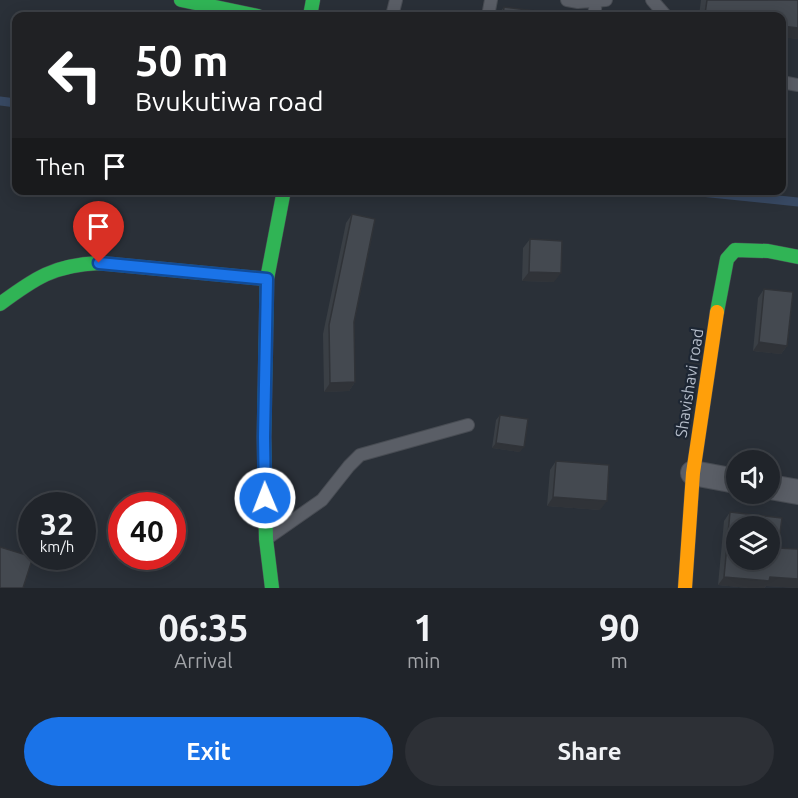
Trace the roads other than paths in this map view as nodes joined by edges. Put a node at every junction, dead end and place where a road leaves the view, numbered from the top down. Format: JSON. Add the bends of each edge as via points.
{"nodes":[{"id":1,"x":181,"y":0,"type":"edge"},
{"id":2,"x":567,"y":0,"type":"edge"},
{"id":3,"x":652,"y":0,"type":"edge"},
{"id":4,"x":601,"y":1,"type":"edge"},
{"id":5,"x":239,"y":12,"type":"edge"},
{"id":6,"x":662,"y":12,"type":"edge"},
{"id":7,"x":283,"y":195,"type":"edge"},
{"id":8,"x":798,"y":256,"type":"edge"},
{"id":9,"x":267,"y":279,"type":"junction"},
{"id":10,"x":0,"y":304,"type":"edge"},
{"id":11,"x":468,"y":424,"type":"dead end"},
{"id":12,"x":693,"y":473,"type":"junction"},
{"id":13,"x":726,"y":479,"type":"edge"},
{"id":14,"x":780,"y":489,"type":"edge"},
{"id":15,"x":798,"y":492,"type":"edge"},
{"id":16,"x":266,"y":539,"type":"junction"},
{"id":17,"x":272,"y":588,"type":"edge"},
{"id":18,"x":685,"y":588,"type":"edge"}],
"edges":[{"from":1,"to":5,"type":"street"},
{"from":2,"to":4,"type":"lane"},
{"from":3,"to":6,"type":"lane"},
{"from":7,"to":9,"type":"street"},
{"from":8,"to":12,"type":"street","name":"Shavishavi road","via":[[744,249],[735,250],[727,259]]},
{"from":9,"to":10,"type":"street","via":[[74,264],[36,278]]},
{"from":9,"to":16,"type":"street"},
{"from":11,"to":16,"type":"lane","via":[[360,456],[322,500]]},
{"from":12,"to":13,"type":"street"},
{"from":12,"to":18,"type":"street","name":"Shavishavi road"},
{"from":14,"to":15,"type":"street"},
{"from":16,"to":17,"type":"street"}]}
